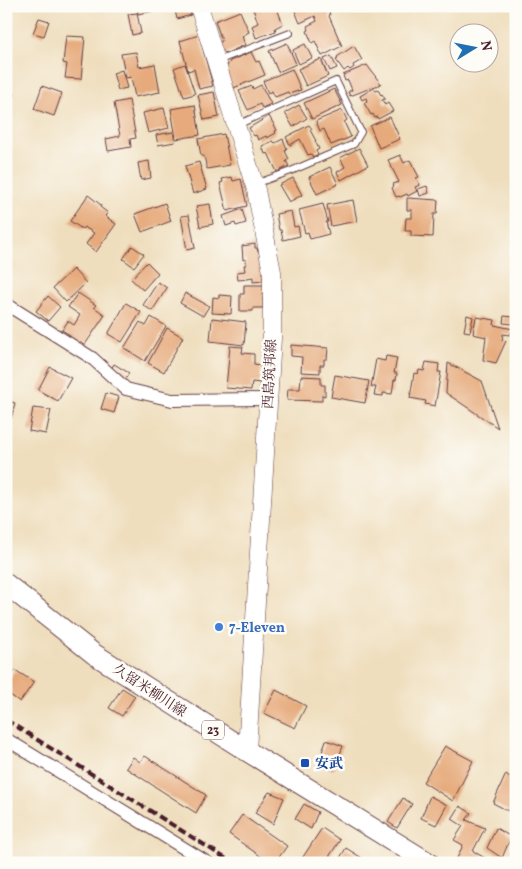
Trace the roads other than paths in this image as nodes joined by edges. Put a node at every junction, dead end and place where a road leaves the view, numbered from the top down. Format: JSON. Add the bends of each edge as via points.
{"nodes":[{"id":1,"x":199,"y":6,"type":"edge"},
{"id":2,"x":290,"y":33,"type":"dead end"},
{"id":3,"x":216,"y":62,"type":"junction"},
{"id":4,"x":236,"y":125,"type":"junction"},
{"id":5,"x":254,"y":184,"type":"junction"},
{"id":6,"x":6,"y":304,"type":"edge"},
{"id":7,"x":268,"y":399,"type":"junction"},
{"id":8,"x":6,"y":584,"type":"edge"},
{"id":9,"x":6,"y":739,"type":"edge"},
{"id":10,"x":247,"y":752,"type":"junction"},
{"id":11,"x":208,"y":863,"type":"edge"},
{"id":12,"x":429,"y":863,"type":"edge"}],
"edges":[{"from":1,"to":3,"type":"main road","name":"西島筑邦線"},
{"from":2,"to":3,"type":"lane"},
{"from":3,"to":4,"type":"main road","name":"西島筑邦線"},
{"from":4,"to":5,"type":"main road","name":"西島筑邦線"},
{"from":4,"to":5,"type":"lane","via":[[336,81],[360,132],[354,144]]},
{"from":5,"to":7,"type":"main road","name":"西島筑邦線","via":[[272,272]]},
{"from":6,"to":7,"type":"street","via":[[92,358],[126,389],[172,400]]},
{"from":7,"to":10,"type":"main road","name":"西島筑邦線"},
{"from":8,"to":10,"type":"main road","name":"久留米柳川線","number":"23","via":[[94,654]]},
{"from":9,"to":11,"type":"street"},
{"from":10,"to":12,"type":"main road","name":"久留米柳川線","number":"23"}]}
